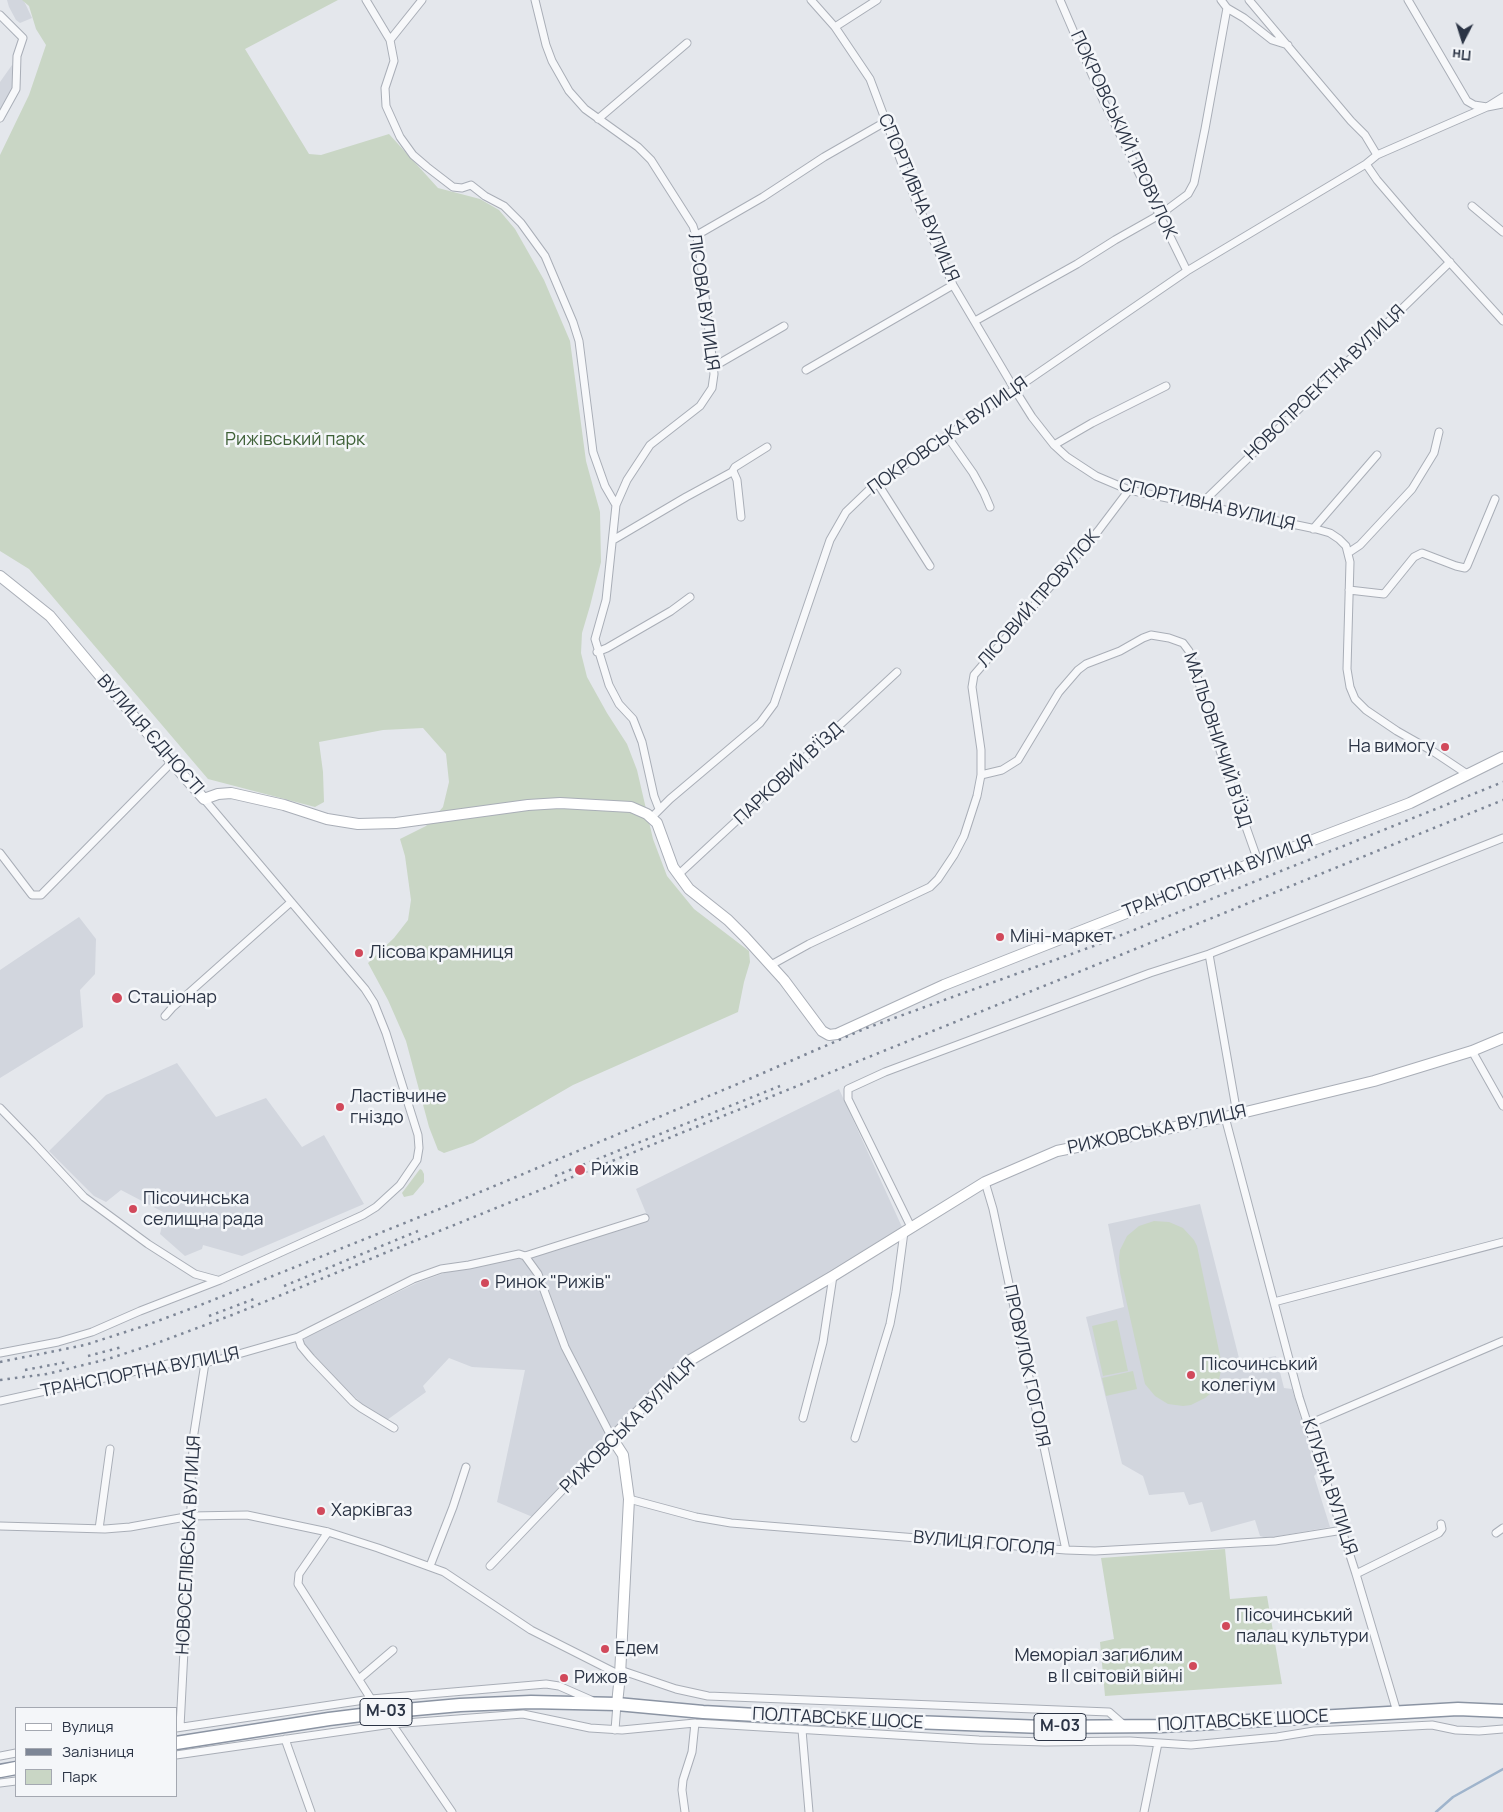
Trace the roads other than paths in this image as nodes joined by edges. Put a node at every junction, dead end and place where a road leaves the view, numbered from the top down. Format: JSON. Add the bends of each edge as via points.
{"nodes":[{"id":1,"x":366,"y":0,"type":"edge"},
{"id":2,"x":422,"y":0,"type":"edge"},
{"id":3,"x":535,"y":0,"type":"edge"},
{"id":4,"x":811,"y":0,"type":"edge"},
{"id":5,"x":877,"y":0,"type":"edge"},
{"id":6,"x":1060,"y":0,"type":"edge"},
{"id":7,"x":1221,"y":0,"type":"edge"},
{"id":8,"x":1249,"y":0,"type":"edge"},
{"id":9,"x":1408,"y":0,"type":"edge"},
{"id":10,"x":1227,"y":8,"type":"junction"},
{"id":11,"x":0,"y":15,"type":"edge"},
{"id":12,"x":835,"y":27,"type":"junction"},
{"id":13,"x":390,"y":40,"type":"junction"},
{"id":14,"x":688,"y":43,"type":"dead end"},
{"id":15,"x":1288,"y":45,"type":"junction"},
{"id":16,"x":1503,"y":97,"type":"edge"},
{"id":17,"x":1503,"y":104,"type":"edge"},
{"id":18,"x":1487,"y":106,"type":"junction"},
{"id":19,"x":0,"y":118,"type":"edge"},
{"id":20,"x":598,"y":119,"type":"junction"},
{"id":21,"x":885,"y":122,"type":"junction"},
{"id":22,"x":1377,"y":155,"type":"junction"},
{"id":23,"x":1366,"y":164,"type":"junction"},
{"id":24,"x":1472,"y":206,"type":"dead end"},
{"id":25,"x":1161,"y":214,"type":"junction"},
{"id":26,"x":1503,"y":232,"type":"edge"},
{"id":27,"x":697,"y":235,"type":"junction"},
{"id":28,"x":1450,"y":262,"type":"junction"},
{"id":29,"x":1187,"y":270,"type":"junction"},
{"id":30,"x":953,"y":285,"type":"junction"},
{"id":31,"x":975,"y":321,"type":"junction"},
{"id":32,"x":1503,"y":321,"type":"edge"},
{"id":33,"x":784,"y":326,"type":"dead end"},
{"id":34,"x":713,"y":367,"type":"junction"},
{"id":35,"x":806,"y":370,"type":"dead end"},
{"id":36,"x":1166,"y":386,"type":"dead end"},
{"id":37,"x":1014,"y":390,"type":"junction"},
{"id":38,"x":1439,"y":432,"type":"dead end"},
{"id":39,"x":947,"y":436,"type":"junction"},
{"id":40,"x":1054,"y":445,"type":"junction"},
{"id":41,"x":768,"y":447,"type":"dead end"},
{"id":42,"x":1377,"y":455,"type":"dead end"},
{"id":43,"x":733,"y":471,"type":"junction"},
{"id":44,"x":878,"y":484,"type":"junction"},
{"id":45,"x":1129,"y":490,"type":"junction"},
{"id":46,"x":1495,"y":499,"type":"dead end"},
{"id":47,"x":1201,"y":504,"type":"junction"},
{"id":48,"x":616,"y":505,"type":"junction"},
{"id":49,"x":990,"y":507,"type":"dead end"},
{"id":50,"x":741,"y":517,"type":"dead end"},
{"id":51,"x":1313,"y":529,"type":"junction"},
{"id":52,"x":613,"y":540,"type":"junction"},
{"id":53,"x":1348,"y":553,"type":"junction"},
{"id":54,"x":930,"y":566,"type":"dead end"},
{"id":55,"x":0,"y":576,"type":"edge"},
{"id":56,"x":1350,"y":590,"type":"junction"},
{"id":57,"x":690,"y":597,"type":"dead end"},
{"id":58,"x":598,"y":652,"type":"junction"},
{"id":59,"x":897,"y":672,"type":"dead end"},
{"id":60,"x":1503,"y":757,"type":"edge"},
{"id":61,"x":172,"y":762,"type":"junction"},
{"id":62,"x":1467,"y":774,"type":"junction"},
{"id":63,"x":981,"y":775,"type":"junction"},
{"id":64,"x":204,"y":799,"type":"junction"},
{"id":65,"x":656,"y":813,"type":"junction"},
{"id":66,"x":1503,"y":838,"type":"edge"},
{"id":67,"x":0,"y":853,"type":"edge"},
{"id":68,"x":1258,"y":861,"type":"junction"},
{"id":69,"x":678,"y":875,"type":"junction"},
{"id":70,"x":291,"y":902,"type":"junction"},
{"id":71,"x":1209,"y":954,"type":"junction"},
{"id":72,"x":771,"y":965,"type":"junction"},
{"id":73,"x":165,"y":1016,"type":"dead end"},
{"id":74,"x":1503,"y":1038,"type":"edge"},
{"id":75,"x":1472,"y":1051,"type":"junction"},
{"id":76,"x":1503,"y":1106,"type":"edge"},
{"id":77,"x":0,"y":1108,"type":"edge"},
{"id":78,"x":1237,"y":1114,"type":"junction"},
{"id":79,"x":1225,"y":1117,"type":"junction"},
{"id":80,"x":985,"y":1182,"type":"junction"},
{"id":81,"x":645,"y":1218,"type":"dead end"},
{"id":82,"x":907,"y":1230,"type":"junction"},
{"id":83,"x":1503,"y":1242,"type":"edge"},
{"id":84,"x":525,"y":1256,"type":"junction"},
{"id":85,"x":833,"y":1276,"type":"junction"},
{"id":86,"x":220,"y":1280,"type":"junction"},
{"id":87,"x":1274,"y":1302,"type":"junction"},
{"id":88,"x":298,"y":1337,"type":"junction"},
{"id":89,"x":1503,"y":1341,"type":"edge"},
{"id":90,"x":0,"y":1353,"type":"edge"},
{"id":91,"x":205,"y":1363,"type":"junction"},
{"id":92,"x":0,"y":1401,"type":"edge"},
{"id":93,"x":803,"y":1418,"type":"dead end"},
{"id":94,"x":1309,"y":1424,"type":"junction"},
{"id":95,"x":394,"y":1428,"type":"dead end"},
{"id":96,"x":612,"y":1438,"type":"junction"},
{"id":97,"x":855,"y":1438,"type":"dead end"},
{"id":98,"x":110,"y":1449,"type":"dead end"},
{"id":99,"x":466,"y":1467,"type":"dead end"},
{"id":100,"x":628,"y":1499,"type":"junction"},
{"id":101,"x":191,"y":1516,"type":"junction"},
{"id":102,"x":1441,"y":1524,"type":"dead end"},
{"id":103,"x":0,"y":1526,"type":"edge"},
{"id":104,"x":1503,"y":1528,"type":"edge"},
{"id":105,"x":99,"y":1529,"type":"junction"},
{"id":106,"x":1343,"y":1530,"type":"junction"},
{"id":107,"x":328,"y":1532,"type":"junction"},
{"id":108,"x":1496,"y":1533,"type":"dead end"},
{"id":109,"x":1066,"y":1550,"type":"junction"},
{"id":110,"x":430,"y":1566,"type":"junction"},
{"id":111,"x":490,"y":1566,"type":"dead end"},
{"id":112,"x":1356,"y":1574,"type":"junction"},
{"id":113,"x":393,"y":1650,"type":"dead end"},
{"id":114,"x":620,"y":1673,"type":"junction"},
{"id":115,"x":359,"y":1679,"type":"junction"},
{"id":116,"x":371,"y":1699,"type":"junction"},
{"id":117,"x":598,"y":1703,"type":"junction"},
{"id":118,"x":617,"y":1704,"type":"junction"},
{"id":119,"x":1503,"y":1711,"type":"edge"},
{"id":120,"x":1397,"y":1712,"type":"junction"},
{"id":121,"x":695,"y":1723,"type":"junction"},
{"id":122,"x":392,"y":1724,"type":"junction"},
{"id":123,"x":1125,"y":1726,"type":"junction"},
{"id":124,"x":178,"y":1728,"type":"edge"},
{"id":125,"x":1503,"y":1729,"type":"edge"},
{"id":126,"x":615,"y":1730,"type":"junction"},
{"id":127,"x":802,"y":1730,"type":"junction"},
{"id":128,"x":285,"y":1739,"type":"junction"},
{"id":129,"x":178,"y":1743,"type":"edge"},
{"id":130,"x":1158,"y":1743,"type":"junction"},
{"id":131,"x":15,"y":1753,"type":"edge"},
{"id":132,"x":178,"y":1755,"type":"edge"},
{"id":133,"x":0,"y":1756,"type":"edge"},
{"id":134,"x":15,"y":1768,"type":"edge"},
{"id":135,"x":0,"y":1770,"type":"edge"},
{"id":136,"x":15,"y":1780,"type":"edge"},
{"id":137,"x":0,"y":1783,"type":"edge"},
{"id":138,"x":311,"y":1812,"type":"edge"},
{"id":139,"x":452,"y":1812,"type":"edge"},
{"id":140,"x":685,"y":1812,"type":"edge"},
{"id":141,"x":808,"y":1812,"type":"edge"},
{"id":142,"x":1144,"y":1812,"type":"edge"}],
"edges":[{"from":1,"to":13,"type":"street"},
{"from":2,"to":13,"type":"street"},
{"from":3,"to":20,"type":"street","name":"ЛІСОВА ВУЛИЦЯ","via":[[546,45],[560,77],[579,104]]},
{"from":4,"to":12,"type":"street","name":"СПОРТИВНА ВУЛИЦЯ"},
{"from":5,"to":12,"type":"street"},
{"from":6,"to":25,"type":"street","name":"ПОКРОВСЬКИЙ ПРОВУЛОК","via":[[1132,162]]},
{"from":7,"to":10,"type":"street"},
{"from":8,"to":15,"type":"street"},
{"from":9,"to":18,"type":"street","via":[[1467,101]]},
{"from":10,"to":15,"type":"street","via":[[1272,40]]},
{"from":10,"to":25,"type":"street","via":[[1194,183],[1184,198]]},
{"from":11,"to":19,"type":"street","via":[[23,38],[17,56],[16,89]]},
{"from":12,"to":21,"type":"street","name":"СПОРТИВНА ВУЛИЦЯ","via":[[870,80]]},
{"from":13,"to":48,"type":"street","via":[[394,61],[385,88],[386,106],[407,147],[450,186],[459,189],[471,185],[504,206],[545,256],[579,341],[593,452],[605,486]]},
{"from":14,"to":20,"type":"street"},
{"from":15,"to":22,"type":"street","via":[[1365,135]]},
{"from":16,"to":18,"type":"street"},
{"from":17,"to":18,"type":"street"},
{"from":18,"to":22,"type":"street","name":"ПОКРОВСЬКА ВУЛИЦЯ"},
{"from":20,"to":27,"type":"street","name":"ЛІСОВА ВУЛИЦЯ","via":[[651,160]]},
{"from":21,"to":27,"type":"street"},
{"from":21,"to":30,"type":"street","name":"СПОРТИВНА ВУЛИЦЯ"},
{"from":22,"to":23,"type":"street","name":"ПОКРОВСЬКА ВУЛИЦЯ"},
{"from":23,"to":28,"type":"street"},
{"from":23,"to":29,"type":"street","name":"ПОКРОВСЬКА ВУЛИЦЯ"},
{"from":24,"to":26,"type":"street"},
{"from":25,"to":29,"type":"street","name":"ПОКРОВСЬКИЙ ПРОВУЛОК"},
{"from":25,"to":31,"type":"street"},
{"from":27,"to":34,"type":"street","name":"ЛІСОВА ВУЛИЦЯ"},
{"from":28,"to":32,"type":"street"},
{"from":28,"to":47,"type":"street","name":"НОВОПРОЕКТНА ВУЛИЦЯ"},
{"from":29,"to":37,"type":"street","name":"ПОКРОВСЬКА ВУЛИЦЯ"},
{"from":30,"to":31,"type":"street","name":"СПОРТИВНА ВУЛИЦЯ"},
{"from":30,"to":35,"type":"street"},
{"from":31,"to":37,"type":"street","name":"СПОРТИВНА ВУЛИЦЯ"},
{"from":33,"to":34,"type":"street"},
{"from":34,"to":48,"type":"street","name":"ЛІСОВА ВУЛИЦЯ","via":[[713,381],[705,401],[650,444],[627,480]]},
{"from":36,"to":40,"type":"street","via":[[1092,422]]},
{"from":37,"to":39,"type":"street","name":"ПОКРОВСЬКА ВУЛИЦЯ"},
{"from":37,"to":40,"type":"street","name":"СПОРТИВНА ВУЛИЦЯ"},
{"from":38,"to":53,"type":"street","via":[[1434,453],[1412,489],[1360,545]]},
{"from":39,"to":44,"type":"street","name":"ПОКРОВСЬКА ВУЛИЦЯ"},
{"from":39,"to":49,"type":"street","via":[[973,474]]},
{"from":40,"to":45,"type":"street","name":"СПОРТИВНА ВУЛИЦЯ","via":[[1089,472]]},
{"from":41,"to":43,"type":"street"},
{"from":42,"to":51,"type":"street"},
{"from":43,"to":50,"type":"street"},
{"from":43,"to":52,"type":"street"},
{"from":44,"to":54,"type":"street"},
{"from":44,"to":65,"type":"street","name":"ПОКРОВСЬКА ВУЛИЦЯ","via":[[846,512],[830,540],[774,704],[760,723]]},
{"from":45,"to":47,"type":"street","name":"СПОРТИВНА ВУЛИЦЯ"},
{"from":45,"to":63,"type":"street","name":"ЛІСОВИЙ ПРОВУЛОК","via":[[974,676],[972,687],[981,750]]},
{"from":46,"to":56,"type":"street","via":[[1464,568],[1422,553],[1414,557],[1384,594]]},
{"from":47,"to":51,"type":"street","name":"СПОРТИВНА ВУЛИЦЯ"},
{"from":48,"to":52,"type":"street"},
{"from":51,"to":53,"type":"street","name":"СПОРТИВНА ВУЛИЦЯ","via":[[1339,539]]},
{"from":52,"to":58,"type":"street","via":[[606,600],[595,639]]},
{"from":53,"to":56,"type":"street"},
{"from":55,"to":61,"type":"street","name":"ВУЛИЦЯ ЄДНОСТІ","via":[[50,616]]},
{"from":56,"to":62,"type":"street","via":[[1347,669],[1355,699],[1389,726]]},
{"from":57,"to":58,"type":"street"},
{"from":58,"to":65,"type":"street","via":[[609,686],[619,704],[633,718],[642,742]]},
{"from":59,"to":69,"type":"street","name":"ПАРКОВИЙ В’ЇЗД"},
{"from":60,"to":62,"type":"street","name":"ТРАНСПОРТНА ВУЛИЦЯ"},
{"from":61,"to":64,"type":"street","name":"ВУЛИЦЯ ЄДНОСТІ"},
{"from":61,"to":67,"type":"street","via":[[41,895],[32,895]]},
{"from":62,"to":68,"type":"street","name":"ТРАНСПОРТНА ВУЛИЦЯ","via":[[1410,803]]},
{"from":63,"to":68,"type":"street","name":"МАЛЬОВНИЧИЙ В’ЇЗД","via":[[1002,770],[1018,760],[1059,692],[1078,670],[1143,638],[1160,635],[1183,643],[1189,650]]},
{"from":63,"to":72,"type":"street","name":"ЛІСОВИЙ ПРОВУЛОК","via":[[964,836],[946,868],[930,887]]},
{"from":64,"to":65,"type":"street","via":[[231,793],[358,824],[396,823],[560,803],[631,807]]},
{"from":64,"to":70,"type":"street","name":"ВУЛИЦЯ ЄДНОСТІ"},
{"from":65,"to":69,"type":"street"},
{"from":66,"to":71,"type":"street"},
{"from":68,"to":72,"type":"street","name":"ТРАНСПОРТНА ВУЛИЦЯ","via":[[944,985],[837,1034],[829,1035],[822,1031]]},
{"from":69,"to":72,"type":"street"},
{"from":70,"to":73,"type":"street"},
{"from":70,"to":86,"type":"street","name":"ВУЛИЦЯ ЄДНОСТІ","via":[[374,1003],[418,1135],[417,1160],[400,1185],[363,1215]]},
{"from":71,"to":78,"type":"street"},
{"from":71,"to":82,"type":"street","via":[[1122,983],[848,1089],[848,1099]]},
{"from":74,"to":75,"type":"street","name":"РИЖОВСЬКА ВУЛИЦЯ"},
{"from":75,"to":76,"type":"street"},
{"from":75,"to":78,"type":"street","name":"РИЖОВСЬКА ВУЛИЦЯ","via":[[1374,1081]]},
{"from":77,"to":86,"type":"street","via":[[84,1197],[195,1274]]},
{"from":78,"to":79,"type":"street","name":"РИЖОВСЬКА ВУЛИЦЯ"},
{"from":79,"to":80,"type":"street","name":"РИЖОВСЬКА ВУЛИЦЯ","via":[[1057,1151]]},
{"from":79,"to":87,"type":"street","name":"КЛУБНА ВУЛИЦЯ"},
{"from":80,"to":82,"type":"street","name":"РИЖОВСЬКА ВУЛИЦЯ"},
{"from":80,"to":109,"type":"street","name":"ПРОВУЛОК ГОГОЛЯ"},
{"from":81,"to":84,"type":"street","name":"ТРАНСПОРТНА ВУЛИЦЯ"},
{"from":82,"to":85,"type":"street","name":"РИЖОВСЬКА ВУЛИЦЯ"},
{"from":82,"to":97,"type":"street","via":[[890,1324]]},
{"from":83,"to":87,"type":"street"},
{"from":84,"to":88,"type":"street","name":"ТРАНСПОРТНА ВУЛИЦЯ","via":[[519,1254],[441,1269],[413,1279]]},
{"from":84,"to":96,"type":"street","via":[[538,1274],[565,1347]]},
{"from":85,"to":93,"type":"street","via":[[825,1335]]},
{"from":85,"to":96,"type":"street","name":"РИЖОВСЬКА ВУЛИЦЯ","via":[[687,1362]]},
{"from":86,"to":90,"type":"street","via":[[92,1332]]},
{"from":87,"to":94,"type":"street","name":"КЛУБНА ВУЛИЦЯ"},
{"from":88,"to":91,"type":"street","name":"ТРАНСПОРТНА ВУЛИЦЯ"},
{"from":88,"to":95,"type":"street","via":[[311,1358],[353,1402]]},
{"from":89,"to":94,"type":"street"},
{"from":91,"to":92,"type":"street","name":"ТРАНСПОРТНА ВУЛИЦЯ","via":[[168,1364]]},
{"from":91,"to":101,"type":"street","name":"НОВОСЕЛІВСЬКА ВУЛИЦЯ","via":[[194,1433]]},
{"from":94,"to":106,"type":"street","name":"КЛУБНА ВУЛИЦЯ"},
{"from":96,"to":100,"type":"street","via":[[623,1455]]},
{"from":96,"to":111,"type":"street","name":"РИЖОВСЬКА ВУЛИЦЯ"},
{"from":98,"to":105,"type":"street"},
{"from":99,"to":110,"type":"street"},
{"from":100,"to":109,"type":"street","name":"ВУЛИЦЯ ГОГОЛЯ","via":[[731,1524]]},
{"from":100,"to":114,"type":"street"},
{"from":101,"to":105,"type":"street","via":[[130,1528]]},
{"from":101,"to":107,"type":"street","via":[[247,1515]]},
{"from":101,"to":124,"type":"street","name":"НОВОСЕЛІВСЬКА ВУЛИЦЯ"},
{"from":102,"to":112,"type":"street","via":[[1439,1533]]},
{"from":103,"to":105,"type":"street"},
{"from":104,"to":108,"type":"street"},
{"from":106,"to":109,"type":"street","name":"ВУЛИЦЯ ГОГОЛЯ","via":[[1275,1541]]},
{"from":106,"to":112,"type":"street","name":"КЛУБНА ВУЛИЦЯ"},
{"from":107,"to":110,"type":"street"},
{"from":107,"to":115,"type":"street","via":[[299,1574],[298,1582]]},
{"from":110,"to":114,"type":"street","via":[[468,1586],[531,1630]]},
{"from":112,"to":120,"type":"street","name":"КЛУБНА ВУЛИЦЯ"},
{"from":113,"to":115,"type":"street"},
{"from":114,"to":118,"type":"street"},
{"from":114,"to":123,"type":"street","via":[[708,1696],[1109,1712]]},
{"from":115,"to":116,"type":"street"},
{"from":116,"to":117,"type":"street","via":[[546,1684],[559,1686]]},
{"from":116,"to":124,"type":"street"},
{"from":117,"to":118,"type":"highway","name":"ПОЛТАВСЬКЕ ШОСЕ","number":"М-03"},
{"from":117,"to":129,"type":"highway","name":"ПОЛТАВСЬКЕ ШОСЕ","number":"М-03","via":[[531,1702],[441,1707],[328,1719]]},
{"from":118,"to":123,"type":"highway","name":"ПОЛТАВСЬКЕ ШОСЕ","number":"М-03","via":[[713,1713],[946,1725]]},
{"from":118,"to":126,"type":"street"},
{"from":119,"to":120,"type":"highway","name":"ПОЛТАВСЬКЕ ШОСЕ","number":"М-03"},
{"from":120,"to":123,"type":"highway","name":"ПОЛТАВСЬКЕ ШОСЕ","number":"М-03"},
{"from":121,"to":126,"type":"street"},
{"from":121,"to":127,"type":"street"},
{"from":121,"to":140,"type":"street","via":[[692,1752],[683,1780]]},
{"from":122,"to":126,"type":"street","via":[[523,1714]]},
{"from":122,"to":128,"type":"street"},
{"from":122,"to":139,"type":"street"},
{"from":125,"to":130,"type":"street","via":[[1456,1730],[1432,1724],[1314,1731],[1191,1745]]},
{"from":127,"to":130,"type":"street","via":[[988,1740]]},
{"from":127,"to":141,"type":"street"},
{"from":128,"to":132,"type":"street"},
{"from":128,"to":138,"type":"street"},
{"from":130,"to":142,"type":"street"},
{"from":131,"to":133,"type":"street"},
{"from":134,"to":135,"type":"highway"},
{"from":136,"to":137,"type":"street"}]}
